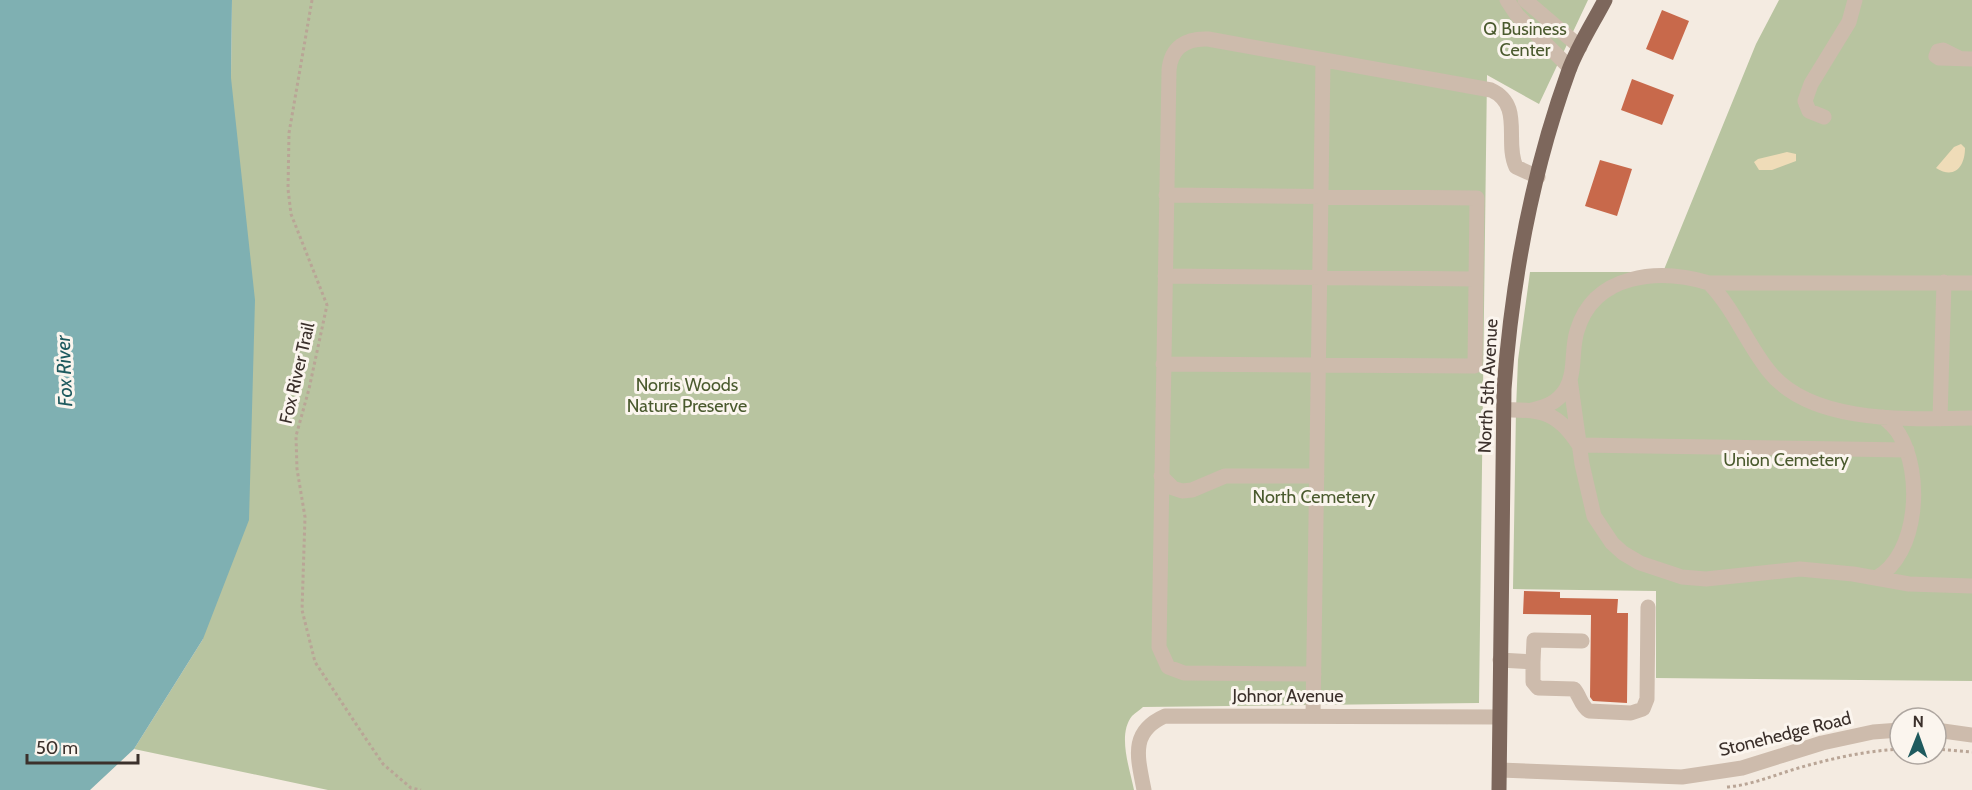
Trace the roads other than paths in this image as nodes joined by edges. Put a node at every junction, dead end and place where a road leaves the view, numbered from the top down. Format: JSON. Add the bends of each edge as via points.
{"nodes":[{"id":1,"x":1507,"y":0,"type":"edge"},
{"id":2,"x":1525,"y":0,"type":"edge"},
{"id":3,"x":1605,"y":0,"type":"edge"},
{"id":4,"x":1855,"y":0,"type":"edge"},
{"id":5,"x":1580,"y":47,"type":"junction"},
{"id":6,"x":1323,"y":60,"type":"junction"},
{"id":7,"x":1570,"y":68,"type":"junction"},
{"id":8,"x":1824,"y":117,"type":"dead end"},
{"id":9,"x":1538,"y":177,"type":"junction"},
{"id":10,"x":1167,"y":195,"type":"junction"},
{"id":11,"x":1321,"y":197,"type":"junction"},
{"id":12,"x":1165,"y":276,"type":"junction"},
{"id":13,"x":1320,"y":278,"type":"junction"},
{"id":14,"x":1476,"y":279,"type":"junction"},
{"id":15,"x":1708,"y":282,"type":"junction"},
{"id":16,"x":1944,"y":282,"type":"junction"},
{"id":17,"x":1972,"y":283,"type":"edge"},
{"id":18,"x":1163,"y":364,"type":"junction"},
{"id":19,"x":1318,"y":366,"type":"junction"},
{"id":20,"x":1570,"y":380,"type":"junction"},
{"id":21,"x":1504,"y":410,"type":"junction"},
{"id":22,"x":1532,"y":410,"type":"junction"},
{"id":23,"x":1883,"y":417,"type":"junction"},
{"id":24,"x":1972,"y":418,"type":"edge"},
{"id":25,"x":1940,"y":419,"type":"junction"},
{"id":26,"x":1579,"y":445,"type":"junction"},
{"id":27,"x":1906,"y":450,"type":"junction"},
{"id":28,"x":1161,"y":476,"type":"junction"},
{"id":29,"x":1317,"y":476,"type":"junction"},
{"id":30,"x":1876,"y":578,"type":"junction"},
{"id":31,"x":1972,"y":586,"type":"edge"},
{"id":32,"x":1648,"y":607,"type":"dead end"},
{"id":33,"x":1582,"y":640,"type":"dead end"},
{"id":34,"x":1500,"y":660,"type":"junction"},
{"id":35,"x":1533,"y":662,"type":"junction"},
{"id":36,"x":1314,"y":674,"type":"junction"},
{"id":37,"x":1313,"y":716,"type":"junction"},
{"id":38,"x":1499,"y":717,"type":"junction"},
{"id":39,"x":1888,"y":731,"type":"edge"},
{"id":40,"x":1948,"y":732,"type":"edge"},
{"id":41,"x":1972,"y":735,"type":"edge"},
{"id":42,"x":1500,"y":770,"type":"junction"},
{"id":43,"x":1144,"y":790,"type":"edge"},
{"id":44,"x":1499,"y":790,"type":"edge"}],
"edges":[{"from":1,"to":7,"type":"street"},
{"from":2,"to":5,"type":"street"},
{"from":3,"to":5,"type":"main road","name":"North 5th Avenue"},
{"from":4,"to":8,"type":"street","via":[[1850,22],[1811,84],[1805,101],[1809,111]]},
{"from":5,"to":7,"type":"main road","name":"North 5th Avenue"},
{"from":6,"to":9,"type":"street","via":[[1497,93],[1510,114],[1514,163],[1519,170]]},
{"from":6,"to":10,"type":"street","via":[[1208,39],[1191,40],[1177,47],[1169,70]]},
{"from":6,"to":11,"type":"street"},
{"from":7,"to":9,"type":"main road","name":"North 5th Avenue"},
{"from":9,"to":21,"type":"main road","name":"North 5th Avenue","via":[[1514,295]]},
{"from":10,"to":11,"type":"street"},
{"from":10,"to":12,"type":"street"},
{"from":11,"to":13,"type":"street"},
{"from":11,"to":14,"type":"street","via":[[1477,198]]},
{"from":12,"to":13,"type":"street"},
{"from":12,"to":18,"type":"street"},
{"from":13,"to":14,"type":"street"},
{"from":13,"to":19,"type":"street"},
{"from":14,"to":19,"type":"street","via":[[1475,366]]},
{"from":15,"to":16,"type":"street"},
{"from":15,"to":20,"type":"street","via":[[1685,277],[1640,277],[1605,291],[1580,321]]},
{"from":15,"to":23,"type":"street","via":[[1724,299],[1776,380],[1811,402]]},
{"from":16,"to":17,"type":"street"},
{"from":16,"to":25,"type":"street"},
{"from":18,"to":19,"type":"street"},
{"from":18,"to":28,"type":"street"},
{"from":19,"to":29,"type":"street"},
{"from":20,"to":22,"type":"street","via":[[1556,402]]},
{"from":20,"to":26,"type":"street"},
{"from":21,"to":22,"type":"street"},
{"from":21,"to":34,"type":"main road","name":"North 5th Avenue"},
{"from":22,"to":26,"type":"street","via":[[1563,423]]},
{"from":23,"to":25,"type":"street"},
{"from":23,"to":27,"type":"street","via":[[1899,434]]},
{"from":24,"to":25,"type":"street"},
{"from":26,"to":27,"type":"street"},
{"from":26,"to":30,"type":"street","via":[[1594,516],[1612,543],[1640,562],[1682,577],[1706,579],[1800,569]]},
{"from":27,"to":30,"type":"street","via":[[1912,479],[1911,523],[1901,552],[1885,573]]},
{"from":28,"to":29,"type":"street","via":[[1182,491],[1225,476]]},
{"from":28,"to":36,"type":"street","via":[[1158,637],[1168,667],[1184,673]]},
{"from":29,"to":36,"type":"street"},
{"from":30,"to":31,"type":"street","via":[[1923,585]]},
{"from":32,"to":35,"type":"street","via":[[1647,699],[1643,708],[1631,712],[1588,711],[1574,689],[1538,688],[1533,682]]},
{"from":33,"to":35,"type":"street","via":[[1534,640]]},
{"from":34,"to":35,"type":"street"},
{"from":34,"to":38,"type":"main road","name":"North 5th Avenue"},
{"from":36,"to":37,"type":"street"},
{"from":37,"to":38,"type":"street","name":"Johnor Avenue"},
{"from":37,"to":43,"type":"street","name":"Johnor Avenue","via":[[1182,715],[1153,721],[1139,740]]},
{"from":38,"to":42,"type":"main road","name":"North 5th Avenue"},
{"from":39,"to":42,"type":"street","name":"Stonehedge Road","via":[[1822,743],[1742,768],[1682,777]]},
{"from":40,"to":41,"type":"street"},
{"from":42,"to":44,"type":"main road","name":"North 5th Avenue"}]}
